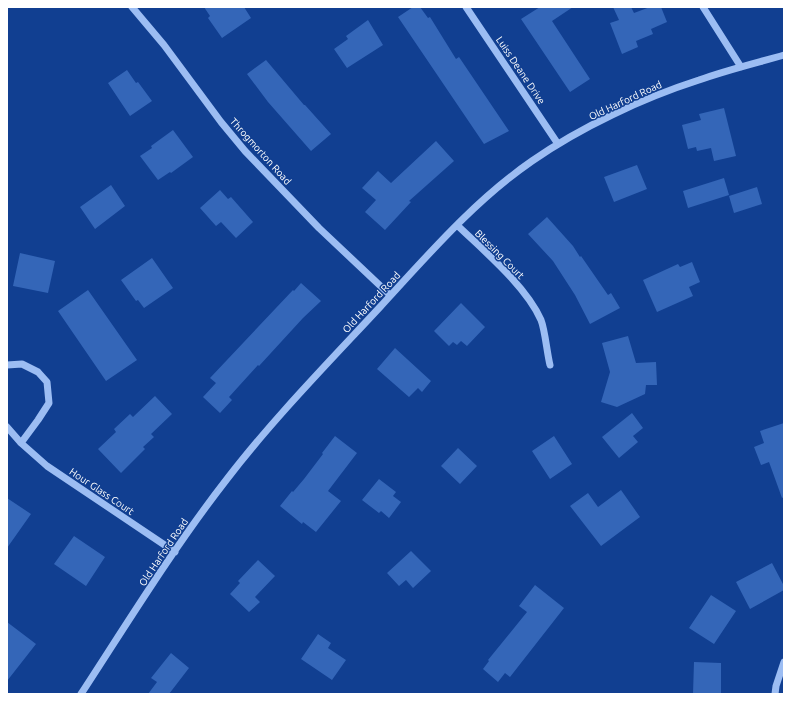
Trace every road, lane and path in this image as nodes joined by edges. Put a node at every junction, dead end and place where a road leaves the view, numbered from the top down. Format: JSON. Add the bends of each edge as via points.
{"nodes":[{"id":1,"x":132,"y":7,"type":"edge"},
{"id":2,"x":466,"y":7,"type":"edge"},
{"id":3,"x":702,"y":7,"type":"edge"},
{"id":4,"x":784,"y":55,"type":"edge"},
{"id":5,"x":741,"y":67,"type":"junction"},
{"id":6,"x":558,"y":144,"type":"junction"},
{"id":7,"x":457,"y":225,"type":"junction"},
{"id":8,"x":390,"y":296,"type":"junction"},
{"id":9,"x":7,"y":365,"type":"edge"},
{"id":10,"x":550,"y":365,"type":"dead end"},
{"id":11,"x":7,"y":427,"type":"edge"},
{"id":12,"x":21,"y":443,"type":"junction"},
{"id":13,"x":175,"y":552,"type":"junction"},
{"id":14,"x":784,"y":662,"type":"edge"},
{"id":15,"x":81,"y":694,"type":"edge"},
{"id":16,"x":775,"y":694,"type":"edge"}],
"edges":[{"from":1,"to":8,"type":"street","name":"Throgmorton Road","via":[[245,151],[319,228]]},
{"from":2,"to":6,"type":"street","name":"Luiss Deane Drive"},
{"from":3,"to":5,"type":"street"},
{"from":4,"to":5,"type":"street","name":"Old Harford Road"},
{"from":5,"to":6,"type":"street","name":"Old Harford Road","via":[[662,93]]},
{"from":6,"to":7,"type":"street","name":"Old Harford Road","via":[[508,179]]},
{"from":7,"to":8,"type":"street","name":"Old Harford Road"},
{"from":7,"to":10,"type":"street","name":"Blessing Court","via":[[510,276],[530,302],[541,320]]},
{"from":8,"to":13,"type":"street","name":"Old Harford Road","via":[[255,444]]},
{"from":9,"to":12,"type":"street","via":[[22,364],[38,372],[47,382],[49,403]]},
{"from":11,"to":12,"type":"street","name":"Hour Glass Court"},
{"from":12,"to":13,"type":"street","name":"Hour Glass Court","via":[[47,466]]},
{"from":13,"to":15,"type":"street","name":"Old Harford Road"},
{"from":14,"to":16,"type":"street"}]}
